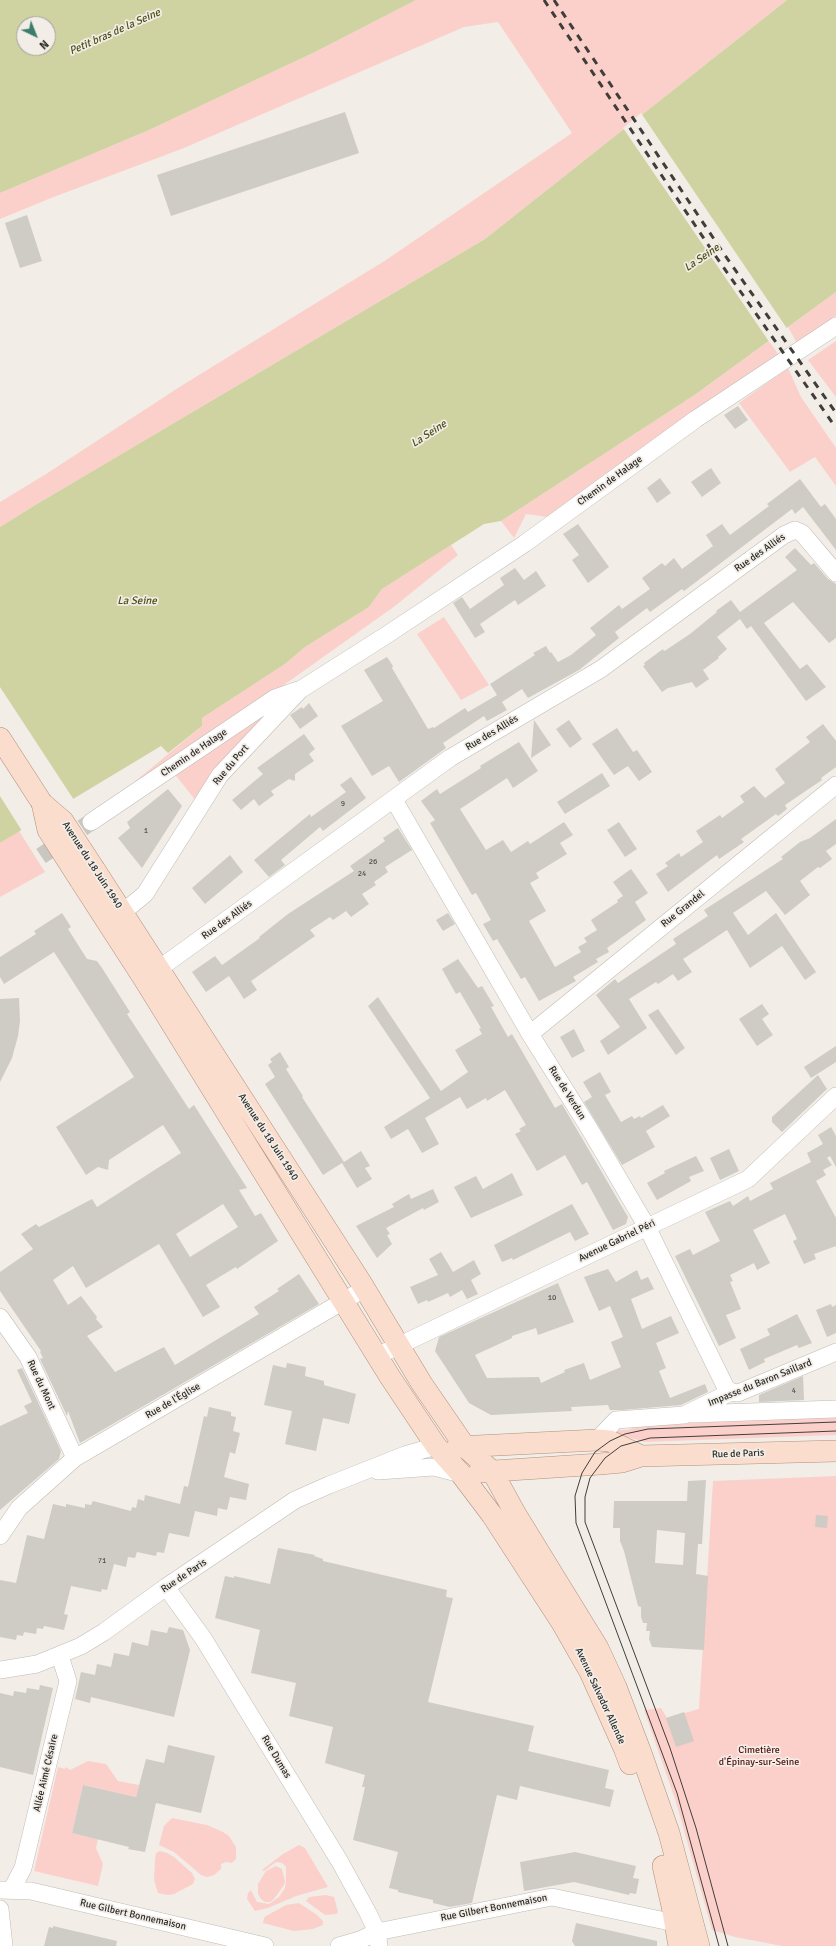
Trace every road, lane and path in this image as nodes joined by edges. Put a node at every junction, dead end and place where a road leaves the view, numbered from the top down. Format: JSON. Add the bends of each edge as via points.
{"nodes":[{"id":1,"x":836,"y":326,"type":"edge"},
{"id":2,"x":836,"y":573,"type":"edge"},
{"id":3,"x":385,"y":636,"type":"joint"},
{"id":4,"x":300,"y":690,"type":"junction"},
{"id":5,"x":0,"y":738,"type":"edge"},
{"id":6,"x":836,"y":785,"type":"edge"},
{"id":7,"x":394,"y":800,"type":"junction"},
{"id":8,"x":91,"y":822,"type":"tunnel mouth"},
{"id":9,"x":115,"y":919,"type":"junction"},
{"id":10,"x":152,"y":974,"type":"junction"},
{"id":11,"x":530,"y":1034,"type":"junction"},
{"id":12,"x":836,"y":1096,"type":"edge"},
{"id":13,"x":647,"y":1227,"type":"junction"},
{"id":14,"x":364,"y":1289,"type":"junction"},
{"id":15,"x":343,"y":1302,"type":"junction"},
{"id":16,"x":0,"y":1316,"type":"edge"},
{"id":17,"x":399,"y":1346,"type":"junction"},
{"id":18,"x":836,"y":1352,"type":"edge"},
{"id":19,"x":377,"y":1356,"type":"junction"},
{"id":20,"x":730,"y":1392,"type":"junction"},
{"id":21,"x":836,"y":1409,"type":"edge"},
{"id":22,"x":684,"y":1415,"type":"junction"},
{"id":23,"x":597,"y":1440,"type":"junction"},
{"id":24,"x":436,"y":1446,"type":"junction"},
{"id":25,"x":466,"y":1448,"type":"junction"},
{"id":26,"x":836,"y":1451,"type":"edge"},
{"id":27,"x":641,"y":1456,"type":"junction"},
{"id":28,"x":75,"y":1458,"type":"junction"},
{"id":29,"x":492,"y":1471,"type":"junction"},
{"id":30,"x":364,"y":1472,"type":"junction"},
{"id":31,"x":461,"y":1474,"type":"junction"},
{"id":32,"x":0,"y":1536,"type":"edge"},
{"id":33,"x":166,"y":1588,"type":"junction"},
{"id":34,"x":60,"y":1656,"type":"junction"},
{"id":35,"x":0,"y":1670,"type":"edge"},
{"id":36,"x":6,"y":1890,"type":"edge"},
{"id":37,"x":0,"y":1909,"type":"edge"},
{"id":38,"x":675,"y":1923,"type":"junction"},
{"id":39,"x":378,"y":1939,"type":"edge"},
{"id":40,"x":4,"y":1946,"type":"edge"},
{"id":41,"x":265,"y":1946,"type":"edge"},
{"id":42,"x":338,"y":1946,"type":"edge"},
{"id":43,"x":679,"y":1946,"type":"edge"},
{"id":44,"x":699,"y":1946,"type":"edge"}],
"edges":[{"from":1,"to":3,"type":"street","name":"Chemin de Halage","via":[[696,419],[524,544]]},
{"from":2,"to":7,"type":"street","name":"Rue des Alliés","via":[[802,533],[795,530],[784,535],[601,669],[450,758]]},
{"from":3,"to":4,"type":"street","name":"Rue du Port"},
{"from":4,"to":8,"type":"street","name":"Chemin de Halage","via":[[275,698]]},
{"from":4,"to":9,"type":"street","name":"Rue du Port","via":[[220,775],[145,894]]},
{"from":5,"to":9,"type":"main road","name":"Avenue du 18 Juin 1940","bridge":true,"via":[[42,803],[48,830],[87,875]]},
{"from":6,"to":11,"type":"street","name":"Rue Grandel"},
{"from":7,"to":10,"type":"street","name":"Rue des Alliés"},
{"from":7,"to":11,"type":"street","name":"Rue de Verdun"},
{"from":9,"to":10,"type":"main road","name":"Avenue du 18 Juin 1940"},
{"from":10,"to":14,"type":"main road","name":"Avenue du 18 Juin 1940"},
{"from":10,"to":15,"type":"main road","name":"Avenue du 18 Juin 1940"},
{"from":11,"to":13,"type":"street","name":"Rue de Verdun"},
{"from":12,"to":13,"type":"street","name":"Avenue Gabriel Péri","via":[[748,1179]]},
{"from":13,"to":17,"type":"street","name":"Avenue Gabriel Péri"},
{"from":13,"to":20,"type":"street","name":"Rue de Verdun"},
{"from":14,"to":15,"type":"street","name":"Rue de l'Église"},
{"from":14,"to":17,"type":"main road","name":"Avenue du 18 Juin 1940"},
{"from":15,"to":19,"type":"main road","name":"Avenue du 18 Juin 1940"},
{"from":15,"to":28,"type":"street","name":"Rue de l'Église"},
{"from":16,"to":28,"type":"street","name":"Rue du Mont","via":[[28,1357]]},
{"from":17,"to":19,"type":"street","name":"Avenue Gabriel Péri"},
{"from":17,"to":25,"type":"main road","name":"Avenue du 18 Juin 1940"},
{"from":18,"to":20,"type":"street","name":"Impasse du Baron Saillard","via":[[738,1393]]},
{"from":19,"to":24,"type":"main road","name":"Avenue du 18 Juin 1940"},
{"from":20,"to":22,"type":"street","name":"Impasse du Baron Saillard"},
{"from":21,"to":22,"type":"street"},
{"from":22,"to":23,"type":"street","name":"Impasse du Baron Saillard","via":[[616,1420]]},
{"from":23,"to":25,"type":"main road","name":"Rue de Paris"},
{"from":23,"to":27,"type":"main road","name":"Rue de Paris","via":[[610,1441]]},
{"from":24,"to":25,"type":"main road","name":"Rue de Paris"},
{"from":24,"to":30,"type":"street","name":"Rue de Paris"},
{"from":24,"to":31,"type":"main road","name":"Avenue Salvador Allende"},
{"from":25,"to":29,"type":"main road","name":"Avenue Salvador Allende"},
{"from":26,"to":27,"type":"main road","name":"Rue de Paris"},
{"from":27,"to":29,"type":"main road","name":"Rue de Paris","via":[[622,1462]]},
{"from":28,"to":32,"type":"street","name":"Rue de l'Église","via":[[19,1508]]},
{"from":29,"to":31,"type":"main road","name":"Rue de Paris"},
{"from":29,"to":44,"type":"main road","name":"Avenue Salvador Allende","via":[[598,1648],[616,1687],[668,1833]]},
{"from":30,"to":31,"type":"street","name":"Rue de Paris","via":[[434,1467]]},
{"from":30,"to":33,"type":"street","name":"Rue de Paris","via":[[328,1484],[295,1500]]},
{"from":31,"to":38,"type":"main road","name":"Avenue Salvador Allende","via":[[508,1538],[590,1672],[624,1748],[655,1837]]},
{"from":33,"to":34,"type":"street","name":"Rue de Paris","via":[[104,1632]]},
{"from":33,"to":39,"type":"street","name":"Rue Dumas","via":[[191,1621],[340,1862]]},
{"from":34,"to":35,"type":"street","name":"Rue de Paris","via":[[37,1664]]},
{"from":34,"to":36,"type":"street","name":"Allée Aimé Césaire","via":[[68,1681],[23,1868]]},
{"from":36,"to":41,"type":"street","name":"Rue Gilbert Bonnemaison","via":[[30,1891]]},
{"from":37,"to":40,"type":"street"},
{"from":38,"to":39,"type":"street","name":"Rue Gilbert Bonnemaison","via":[[552,1897]]},
{"from":38,"to":43,"type":"main road","name":"Avenue Salvador Allende"},
{"from":39,"to":42,"type":"street","name":"Rue Gilbert Bonnemaison","via":[[360,1940]]}]}
